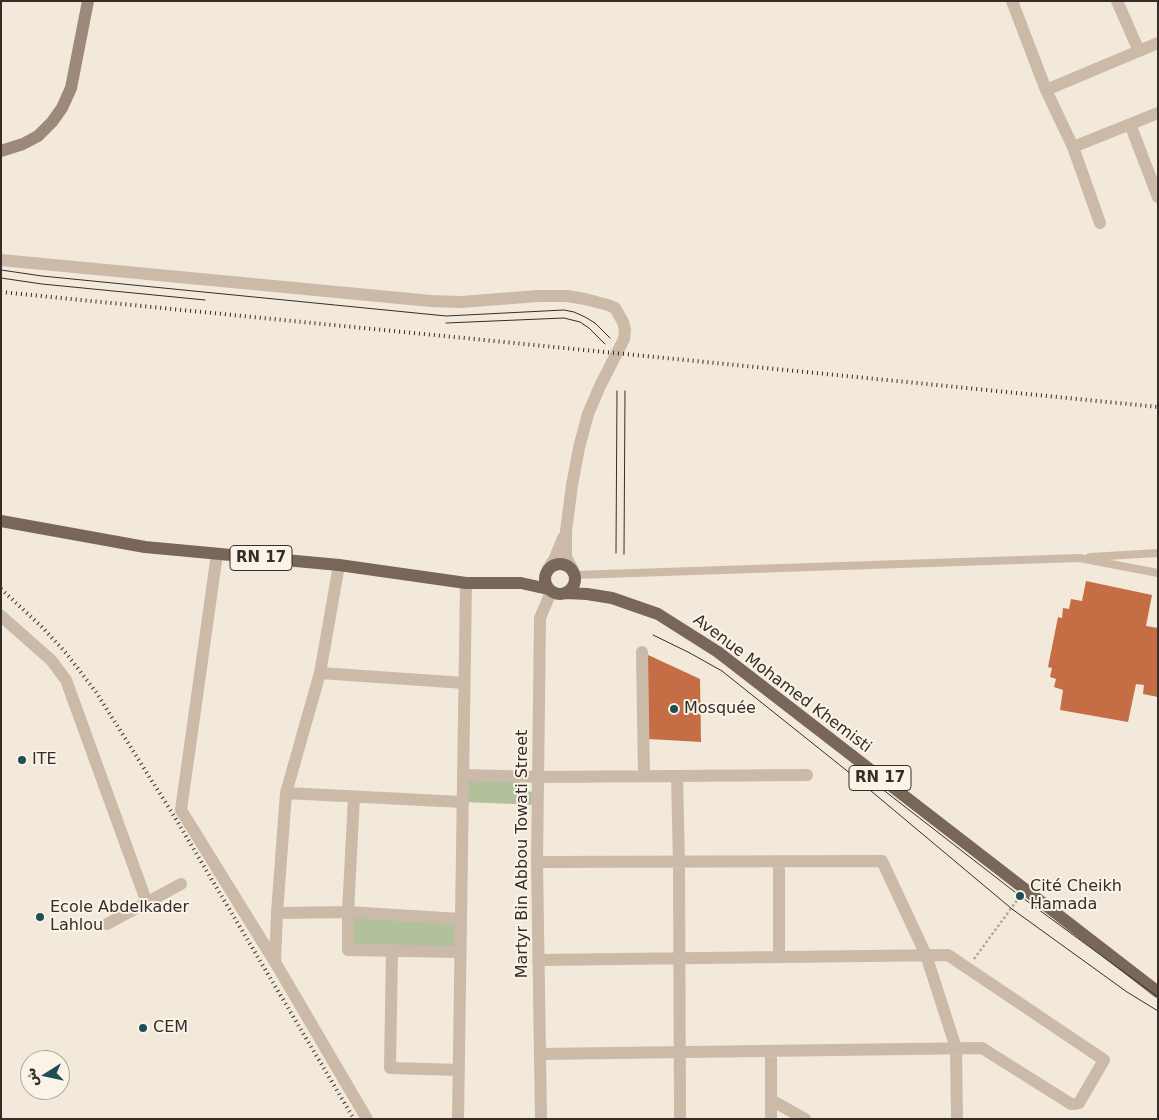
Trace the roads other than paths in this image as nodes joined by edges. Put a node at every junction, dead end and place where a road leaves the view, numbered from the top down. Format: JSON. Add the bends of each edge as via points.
{"nodes":[{"id":1,"x":88,"y":1,"type":"edge"},
{"id":2,"x":1012,"y":1,"type":"edge"},
{"id":3,"x":1117,"y":1,"type":"edge"},
{"id":4,"x":1158,"y":43,"type":"edge"},
{"id":5,"x":1139,"y":51,"type":"junction"},
{"id":6,"x":1046,"y":90,"type":"junction"},
{"id":7,"x":1158,"y":113,"type":"edge"},
{"id":8,"x":1130,"y":124,"type":"junction"},
{"id":9,"x":1073,"y":148,"type":"junction"},
{"id":10,"x":1,"y":151,"type":"edge"},
{"id":11,"x":1158,"y":197,"type":"edge"},
{"id":12,"x":1100,"y":223,"type":"dead end"},
{"id":13,"x":1,"y":260,"type":"edge"},
{"id":14,"x":1,"y":521,"type":"edge"},
{"id":15,"x":566,"y":531,"type":"junction"},
{"id":16,"x":1158,"y":553,"type":"edge"},
{"id":17,"x":217,"y":554,"type":"junction"},
{"id":18,"x":1079,"y":558,"type":"junction"},
{"id":19,"x":338,"y":565,"type":"junction"},
{"id":20,"x":547,"y":571,"type":"junction"},
{"id":21,"x":1158,"y":573,"type":"edge"},
{"id":22,"x":574,"y":575,"type":"junction"},
{"id":23,"x":521,"y":583,"type":"junction"},
{"id":24,"x":466,"y":584,"type":"junction"},
{"id":25,"x":549,"y":590,"type":"junction"},
{"id":26,"x":566,"y":593,"type":"junction"},
{"id":27,"x":587,"y":594,"type":"junction"},
{"id":28,"x":1,"y":616,"type":"edge"},
{"id":29,"x":642,"y":652,"type":"dead end"},
{"id":30,"x":320,"y":673,"type":"junction"},
{"id":31,"x":464,"y":683,"type":"junction"},
{"id":32,"x":463,"y":775,"type":"junction"},
{"id":33,"x":806,"y":775,"type":"dead end"},
{"id":34,"x":644,"y":776,"type":"junction"},
{"id":35,"x":677,"y":776,"type":"junction"},
{"id":36,"x":539,"y":777,"type":"junction"},
{"id":37,"x":286,"y":793,"type":"junction"},
{"id":38,"x":354,"y":797,"type":"junction"},
{"id":39,"x":462,"y":802,"type":"junction"},
{"id":40,"x":779,"y":861,"type":"junction"},
{"id":41,"x":537,"y":862,"type":"junction"},
{"id":42,"x":679,"y":862,"type":"junction"},
{"id":43,"x":181,"y":884,"type":"dead end"},
{"id":44,"x":147,"y":903,"type":"junction"},
{"id":45,"x":348,"y":912,"type":"junction"},
{"id":46,"x":277,"y":913,"type":"junction"},
{"id":47,"x":460,"y":919,"type":"junction"},
{"id":48,"x":107,"y":924,"type":"dead end"},
{"id":49,"x":392,"y":950,"type":"junction"},
{"id":50,"x":460,"y":952,"type":"junction"},
{"id":51,"x":926,"y":955,"type":"junction"},
{"id":52,"x":779,"y":957,"type":"junction"},
{"id":53,"x":680,"y":958,"type":"junction"},
{"id":54,"x":538,"y":960,"type":"junction"},
{"id":55,"x":275,"y":962,"type":"junction"},
{"id":56,"x":1158,"y":992,"type":"edge"},
{"id":57,"x":956,"y":1048,"type":"junction"},
{"id":58,"x":771,"y":1051,"type":"junction"},
{"id":59,"x":680,"y":1052,"type":"junction"},
{"id":60,"x":540,"y":1054,"type":"junction"},
{"id":61,"x":459,"y":1070,"type":"junction"},
{"id":62,"x":772,"y":1100,"type":"junction"},
{"id":63,"x":367,"y":1119,"type":"edge"},
{"id":64,"x":458,"y":1119,"type":"edge"},
{"id":65,"x":541,"y":1119,"type":"edge"},
{"id":66,"x":680,"y":1119,"type":"edge"},
{"id":67,"x":772,"y":1119,"type":"edge"},
{"id":68,"x":805,"y":1119,"type":"edge"},
{"id":69,"x":957,"y":1119,"type":"edge"}],
"edges":[{"from":1,"to":10,"type":"main road","via":[[71,88],[62,108],[38,136]]},
{"from":2,"to":6,"type":"street"},
{"from":3,"to":5,"type":"street"},
{"from":4,"to":5,"type":"street"},
{"from":5,"to":6,"type":"street"},
{"from":6,"to":9,"type":"street"},
{"from":7,"to":8,"type":"street"},
{"from":8,"to":9,"type":"street"},
{"from":8,"to":11,"type":"street"},
{"from":9,"to":12,"type":"street"},
{"from":13,"to":15,"type":"street","via":[[431,301],[560,296],[615,308],[623,322],[624,339],[588,414],[572,485]]},
{"from":14,"to":17,"type":"main road","number":"RN 17","via":[[145,547]]},
{"from":15,"to":20,"type":"street"},
{"from":15,"to":22,"type":"street","via":[[566,557]]},
{"from":16,"to":18,"type":"lane"},
{"from":17,"to":19,"type":"main road","number":"RN 17"},
{"from":17,"to":55,"type":"street","via":[[181,810]]},
{"from":18,"to":21,"type":"lane"},
{"from":18,"to":22,"type":"lane"},
{"from":19,"to":24,"type":"main road","number":"RN 17"},
{"from":19,"to":30,"type":"street"},
{"from":20,"to":22,"type":"main road","via":[[560,563],[570,567]]},
{"from":20,"to":23,"type":"main road"},
{"from":20,"to":25,"type":"main road","via":[[545,584]]},
{"from":22,"to":26,"type":"main road","via":[[572,589]]},
{"from":22,"to":27,"type":"main road"},
{"from":23,"to":24,"type":"main road","number":"RN 17"},
{"from":23,"to":25,"type":"main road"},
{"from":24,"to":31,"type":"street"},
{"from":25,"to":26,"type":"main road","via":[[559,595]]},
{"from":25,"to":36,"type":"street","name":"Martyr Bin Abbou Towati Street","via":[[540,618]]},
{"from":26,"to":27,"type":"main road","name":"Avenue Mohamed Khemisti"},
{"from":27,"to":56,"type":"main road","name":"Avenue Mohamed Khemisti","number":"RN 17","via":[[612,598],[658,614],[718,652]]},
{"from":28,"to":44,"type":"street","via":[[51,660],[66,680]]},
{"from":29,"to":34,"type":"street"},
{"from":30,"to":31,"type":"street"},
{"from":30,"to":37,"type":"street"},
{"from":31,"to":32,"type":"street"},
{"from":32,"to":36,"type":"street"},
{"from":32,"to":39,"type":"street"},
{"from":33,"to":35,"type":"street"},
{"from":34,"to":35,"type":"street"},
{"from":34,"to":36,"type":"street"},
{"from":35,"to":42,"type":"street"},
{"from":36,"to":41,"type":"street","name":"Martyr Bin Abbou Towati Street"},
{"from":37,"to":38,"type":"street"},
{"from":37,"to":46,"type":"street"},
{"from":38,"to":39,"type":"street"},
{"from":38,"to":45,"type":"street"},
{"from":39,"to":47,"type":"street"},
{"from":40,"to":42,"type":"street"},
{"from":40,"to":51,"type":"street","via":[[882,861]]},
{"from":40,"to":52,"type":"street"},
{"from":41,"to":42,"type":"street"},
{"from":41,"to":54,"type":"street","name":"Martyr Bin Abbou Towati Street"},
{"from":42,"to":53,"type":"street"},
{"from":43,"to":44,"type":"street"},
{"from":44,"to":48,"type":"street"},
{"from":45,"to":46,"type":"street"},
{"from":45,"to":47,"type":"street"},
{"from":45,"to":49,"type":"street","via":[[348,950]]},
{"from":46,"to":55,"type":"street"},
{"from":47,"to":50,"type":"street"},
{"from":49,"to":50,"type":"street"},
{"from":49,"to":61,"type":"street","via":[[390,1068]]},
{"from":50,"to":61,"type":"street"},
{"from":51,"to":52,"type":"street"},
{"from":51,"to":57,"type":"street"},
{"from":51,"to":57,"type":"street","via":[[948,955],[1104,1060],[1079,1102],[1071,1104],[982,1048]]},
{"from":52,"to":53,"type":"street"},
{"from":53,"to":54,"type":"street"},
{"from":53,"to":59,"type":"street"},
{"from":54,"to":60,"type":"street","name":"Martyr Bin Abbou Towati Street"},
{"from":55,"to":63,"type":"street"},
{"from":57,"to":58,"type":"street"},
{"from":57,"to":69,"type":"street"},
{"from":58,"to":59,"type":"street"},
{"from":58,"to":62,"type":"street"},
{"from":59,"to":60,"type":"street"},
{"from":59,"to":66,"type":"street"},
{"from":60,"to":65,"type":"street","name":"Martyr Bin Abbou Towati Street"},
{"from":61,"to":64,"type":"street"},
{"from":62,"to":67,"type":"street"},
{"from":62,"to":68,"type":"street"}]}
